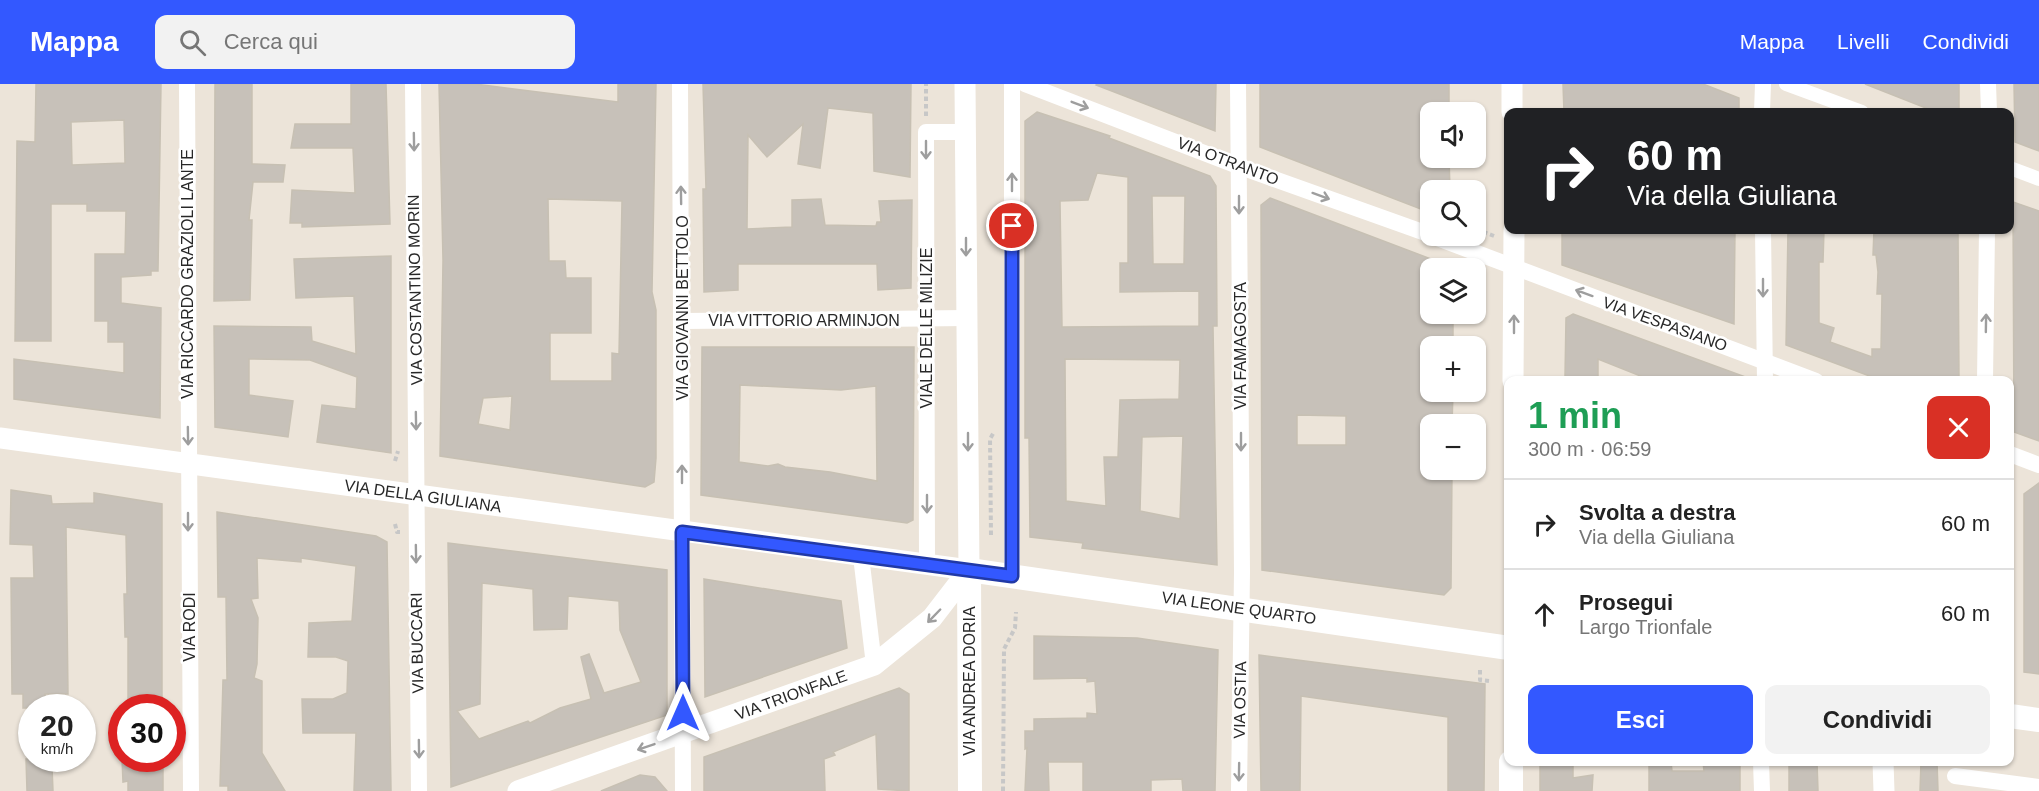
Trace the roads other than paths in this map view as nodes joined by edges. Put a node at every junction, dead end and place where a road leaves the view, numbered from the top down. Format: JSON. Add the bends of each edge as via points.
{"nodes":[{"id":1,"x":187,"y":84,"type":"edge"},
{"id":2,"x":413,"y":84,"type":"edge"},
{"id":3,"x":680,"y":84,"type":"edge"},
{"id":4,"x":966,"y":84,"type":"edge"},
{"id":5,"x":1012,"y":84,"type":"edge"},
{"id":6,"x":1025,"y":84,"type":"edge"},
{"id":7,"x":1238,"y":84,"type":"edge"},
{"id":8,"x":1512,"y":84,"type":"edge"},
{"id":9,"x":1762,"y":84,"type":"edge"},
{"id":10,"x":1786,"y":84,"type":"edge"},
{"id":11,"x":1988,"y":84,"type":"edge"},
{"id":12,"x":1512,"y":108,"type":"edge"},
{"id":13,"x":1762,"y":108,"type":"edge"},
{"id":14,"x":1851,"y":108,"type":"edge"},
{"id":15,"x":1989,"y":108,"type":"edge"},
{"id":16,"x":965,"y":132,"type":"junction"},
{"id":17,"x":1238,"y":166,"type":"junction"},
{"id":18,"x":2014,"y":170,"type":"edge"},
{"id":19,"x":2039,"y":179,"type":"edge"},
{"id":20,"x":1420,"y":231,"type":"edge"},
{"id":21,"x":1504,"y":234,"type":"edge"},
{"id":22,"x":1763,"y":234,"type":"edge"},
{"id":23,"x":1987,"y":234,"type":"edge"},
{"id":24,"x":1460,"y":246,"type":"edge"},
{"id":25,"x":1514,"y":267,"type":"junction"},
{"id":26,"x":967,"y":318,"type":"junction"},
{"id":27,"x":926,"y":319,"type":"junction"},
{"id":28,"x":683,"y":321,"type":"junction"},
{"id":29,"x":1764,"y":361,"type":"junction"},
{"id":30,"x":1513,"y":376,"type":"edge"},
{"id":31,"x":1765,"y":376,"type":"edge"},
{"id":32,"x":1803,"y":376,"type":"edge"},
{"id":33,"x":1985,"y":376,"type":"edge"},
{"id":34,"x":0,"y":438,"type":"edge"},
{"id":35,"x":2014,"y":456,"type":"edge"},
{"id":36,"x":188,"y":464,"type":"junction"},
{"id":37,"x":2039,"y":465,"type":"edge"},
{"id":38,"x":416,"y":495,"type":"junction"},
{"id":39,"x":682,"y":532,"type":"junction"},
{"id":40,"x":854,"y":555,"type":"junction"},
{"id":41,"x":927,"y":564,"type":"junction"},
{"id":42,"x":969,"y":570,"type":"junction"},
{"id":43,"x":1012,"y":576,"type":"junction"},
{"id":44,"x":1241,"y":608,"type":"junction"},
{"id":45,"x":1504,"y":647,"type":"edge"},
{"id":46,"x":867,"y":668,"type":"junction"},
{"id":47,"x":2014,"y":717,"type":"edge"},
{"id":48,"x":2039,"y":720,"type":"edge"},
{"id":49,"x":683,"y":734,"type":"junction"},
{"id":50,"x":1511,"y":766,"type":"edge"},
{"id":51,"x":1761,"y":766,"type":"edge"},
{"id":52,"x":1884,"y":766,"type":"edge"},
{"id":53,"x":1955,"y":776,"type":"dead end"},
{"id":54,"x":2039,"y":787,"type":"edge"},
{"id":55,"x":191,"y":791,"type":"edge"},
{"id":56,"x":419,"y":791,"type":"edge"},
{"id":57,"x":518,"y":791,"type":"edge"},
{"id":58,"x":683,"y":791,"type":"edge"},
{"id":59,"x":970,"y":791,"type":"edge"},
{"id":60,"x":1239,"y":791,"type":"edge"},
{"id":61,"x":1511,"y":791,"type":"edge"},
{"id":62,"x":1762,"y":791,"type":"edge"},
{"id":63,"x":1884,"y":791,"type":"edge"}],
"edges":[{"from":1,"to":36,"type":"street","name":"VIA RICCARDO GRAZIOLI LANTE","one_way":true},
{"from":2,"to":38,"type":"street","name":"VIA COSTANTINO MORIN","one_way":true},
{"from":28,"to":3,"type":"street","name":"VIA GIOVANNI BETTOLO","one_way":true},
{"from":4,"to":16,"type":"street"},
{"from":43,"to":5,"type":"street","one_way":true},
{"from":6,"to":17,"type":"street","name":"VIA OTRANTO","one_way":true},
{"from":7,"to":17,"type":"street","name":"VIA FAMAGOSTA"},
{"from":8,"to":12,"type":"street"},
{"from":9,"to":13,"type":"street"},
{"from":10,"to":14,"type":"street"},
{"from":11,"to":15,"type":"street"},
{"from":16,"to":26,"type":"street","one_way":true},
{"from":16,"to":27,"type":"street","name":"VIALE DELLE MILIZIE","one_way":true,"via":[[926,132]]},
{"from":17,"to":20,"type":"street","name":"VIA OTRANTO","one_way":true},
{"from":17,"to":44,"type":"street","name":"VIA FAMAGOSTA","one_way":true},
{"from":18,"to":19,"type":"street"},
{"from":21,"to":25,"type":"street"},
{"from":22,"to":29,"type":"street","one_way":true},
{"from":33,"to":23,"type":"street","one_way":true},
{"from":24,"to":25,"type":"street","name":"VIA OTRANTO"},
{"from":29,"to":25,"type":"street","name":"VIA VESPASIANO","one_way":true},
{"from":30,"to":25,"type":"street","one_way":true},
{"from":26,"to":27,"type":"street","name":"VIA VITTORIO ARMINJON"},
{"from":26,"to":42,"type":"street","one_way":true},
{"from":27,"to":28,"type":"street","name":"VIA VITTORIO ARMINJON"},
{"from":27,"to":41,"type":"street","name":"VIALE DELLE MILIZIE","one_way":true},
{"from":39,"to":28,"type":"street","name":"VIA GIOVANNI BETTOLO","one_way":true},
{"from":29,"to":31,"type":"street"},
{"from":29,"to":32,"type":"street","name":"VIA VESPASIANO"},
{"from":34,"to":36,"type":"street","name":"VIA DELLA GIULIANA"},
{"from":35,"to":37,"type":"street"},
{"from":36,"to":38,"type":"street","name":"VIA DELLA GIULIANA"},
{"from":36,"to":55,"type":"street","name":"VIA RODI","one_way":true},
{"from":38,"to":39,"type":"street","name":"VIA DELLA GIULIANA"},
{"from":38,"to":56,"type":"street","name":"VIA BUCCARI","one_way":true},
{"from":39,"to":40,"type":"street","name":"VIA DELLA GIULIANA"},
{"from":39,"to":49,"type":"street","name":"VIA GIOVANNI BETTOLO"},
{"from":40,"to":41,"type":"street","name":"VIA DELLA GIULIANA"},
{"from":40,"to":46,"type":"street"},
{"from":41,"to":42,"type":"street","name":"VIA DELLA GIULIANA"},
{"from":42,"to":43,"type":"main road","name":"VIA LEONE QUARTO"},
{"from":42,"to":46,"type":"street","name":"VIA TRIONFALE","one_way":true,"via":[[932,618]]},
{"from":42,"to":59,"type":"main road","name":"VIA ANDREA DORIA"},
{"from":43,"to":44,"type":"main road","name":"VIA LEONE QUARTO"},
{"from":44,"to":45,"type":"main road","name":"VIA LEONE QUARTO"},
{"from":44,"to":60,"type":"street","name":"VIA OSTIA","one_way":true},
{"from":46,"to":49,"type":"street","name":"VIA TRIONFALE"},
{"from":47,"to":48,"type":"main road"},
{"from":49,"to":57,"type":"street","name":"VIA TRIONFALE","one_way":true},
{"from":49,"to":58,"type":"street","name":"VIA GIOVANNI BETTOLO"},
{"from":50,"to":61,"type":"main road"},
{"from":51,"to":62,"type":"street"},
{"from":52,"to":63,"type":"street"},
{"from":53,"to":54,"type":"street"}]}
